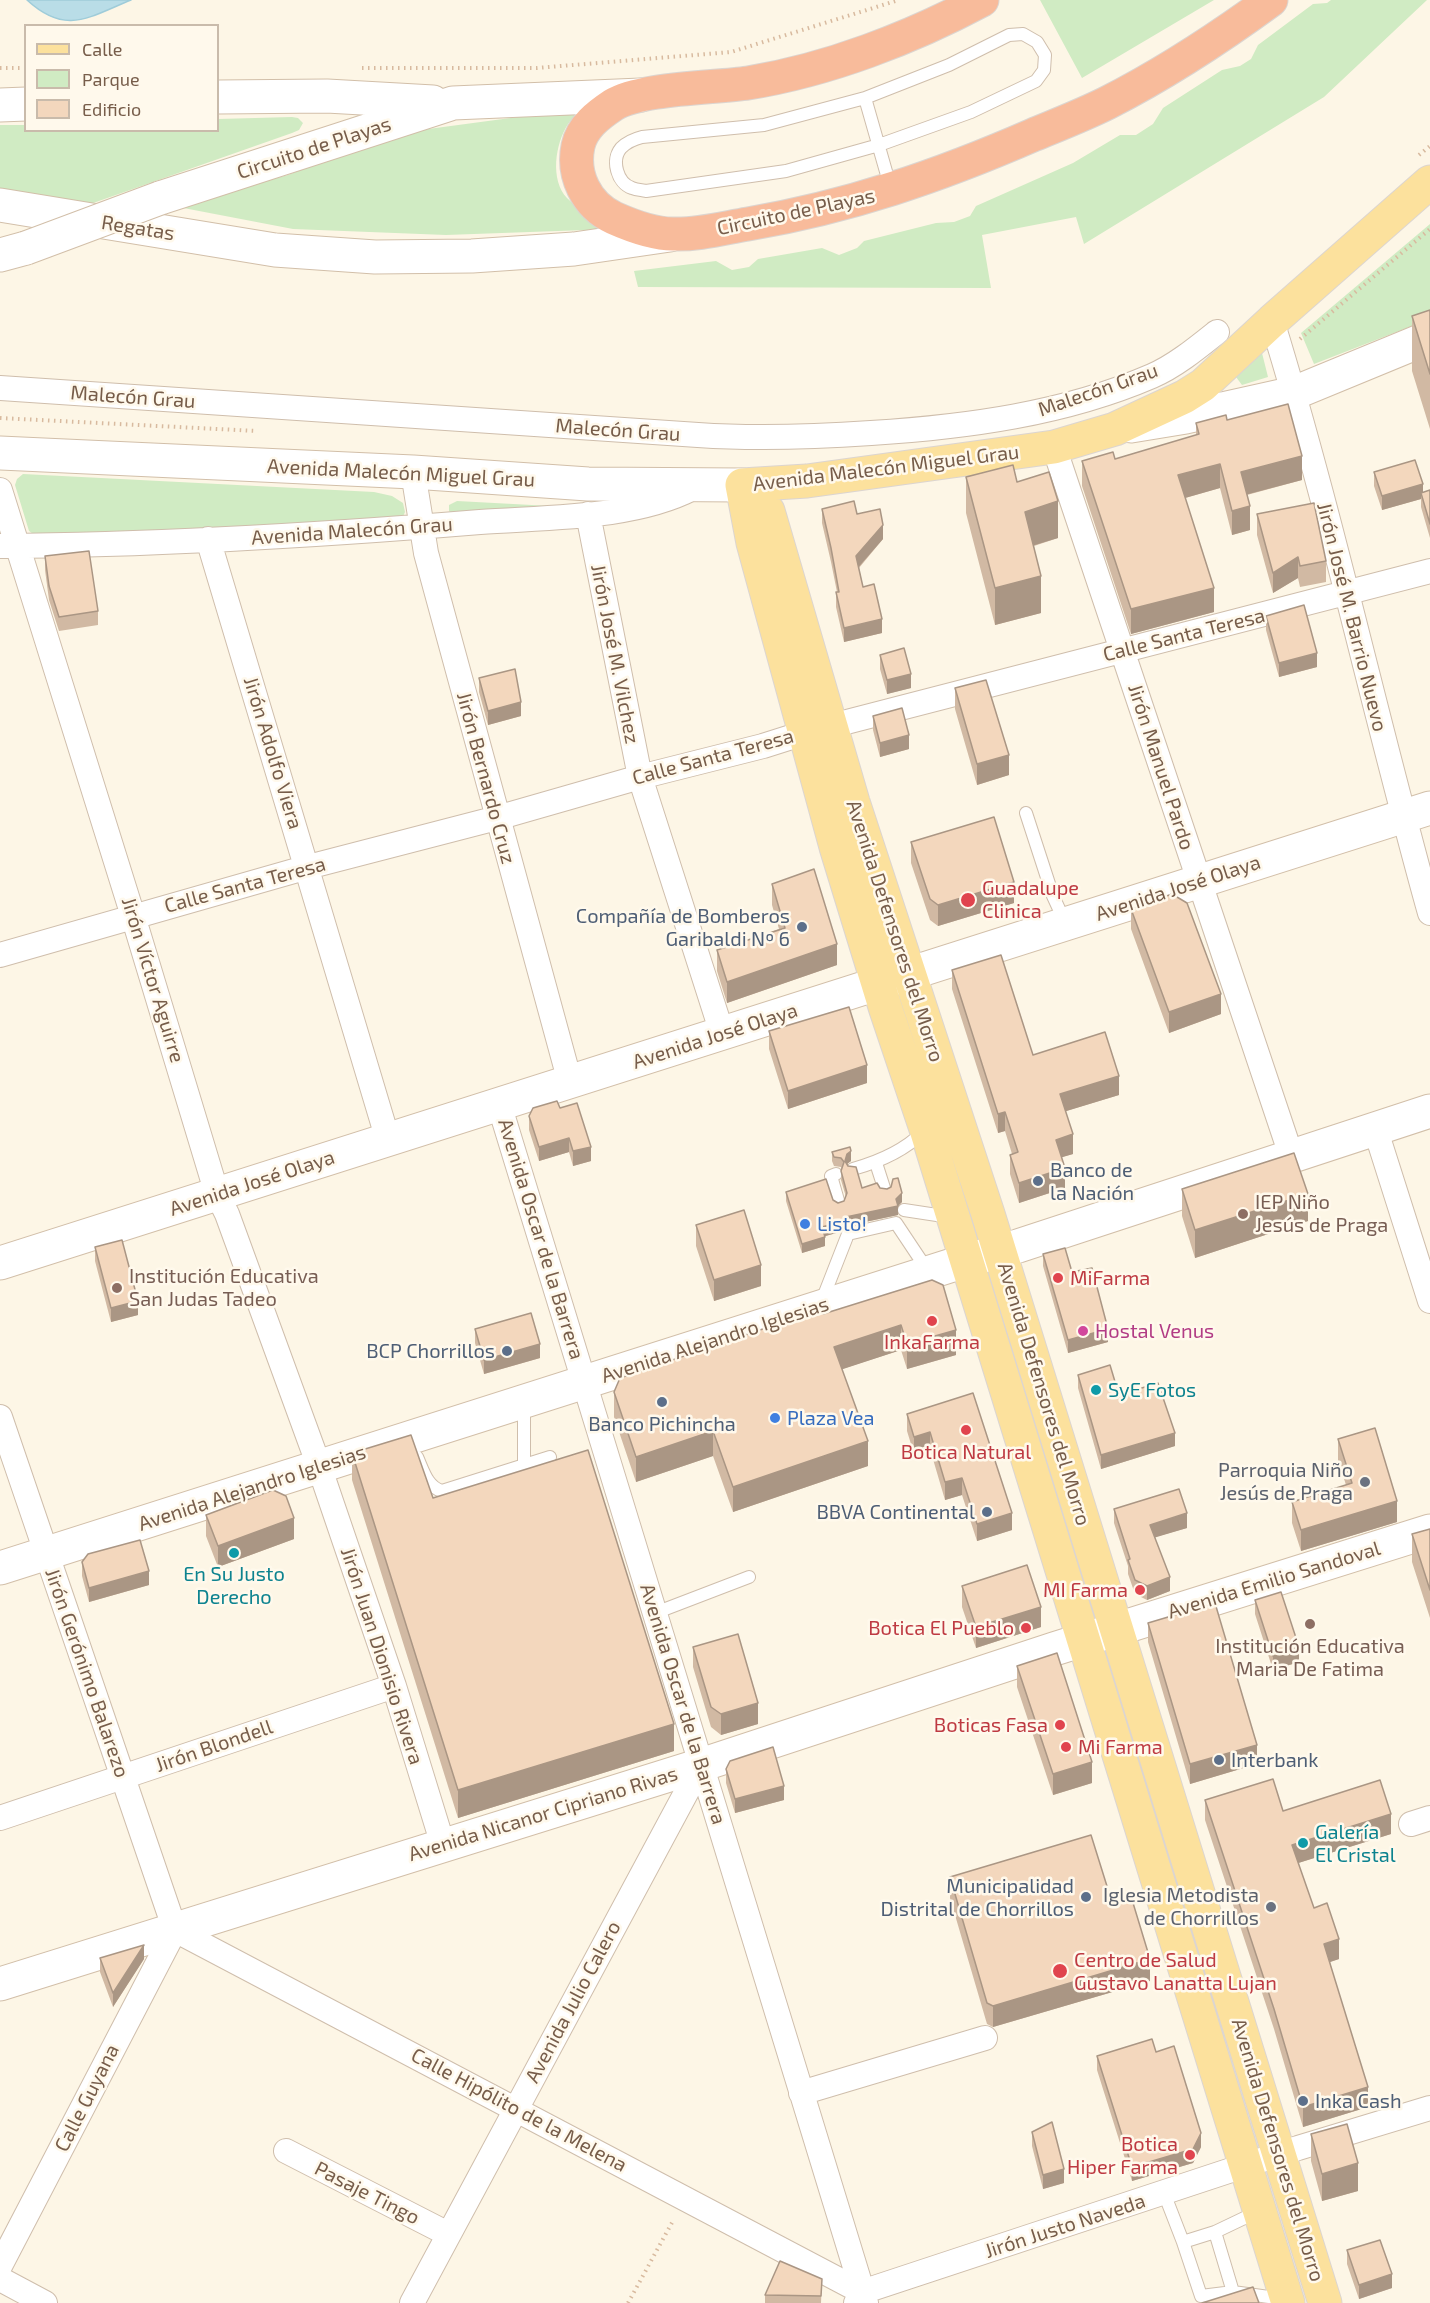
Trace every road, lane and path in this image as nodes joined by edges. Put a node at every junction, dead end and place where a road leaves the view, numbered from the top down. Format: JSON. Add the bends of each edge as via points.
{"nodes":[{"id":1,"x":900,"y":0,"type":"edge"},
{"id":2,"x":982,"y":0,"type":"edge"},
{"id":3,"x":1271,"y":0,"type":"edge"},
{"id":4,"x":0,"y":68,"type":"edge"},
{"id":5,"x":24,"y":68,"type":"edge"},
{"id":6,"x":358,"y":68,"type":"dead end"},
{"id":7,"x":644,"y":94,"type":"junction"},
{"id":8,"x":219,"y":98,"type":"edge"},
{"id":9,"x":865,"y":98,"type":"junction"},
{"id":10,"x":453,"y":103,"type":"junction"},
{"id":11,"x":24,"y":104,"type":"edge"},
{"id":12,"x":0,"y":105,"type":"edge"},
{"id":13,"x":879,"y":145,"type":"junction"},
{"id":14,"x":1430,"y":182,"type":"edge"},
{"id":15,"x":891,"y":191,"type":"junction"},
{"id":16,"x":0,"y":205,"type":"edge"},
{"id":17,"x":1430,"y":229,"type":"edge"},
{"id":18,"x":672,"y":235,"type":"junction"},
{"id":19,"x":275,"y":250,"type":"joint"},
{"id":20,"x":13,"y":252,"type":"edge"},
{"id":21,"x":1272,"y":321,"type":"junction"},
{"id":22,"x":1216,"y":332,"type":"dead end"},
{"id":23,"x":1430,"y":337,"type":"edge"},
{"id":24,"x":1302,"y":348,"type":"dead end"},
{"id":25,"x":0,"y":388,"type":"edge"},
{"id":26,"x":1294,"y":393,"type":"junction"},
{"id":27,"x":1115,"y":429,"type":"junction"},
{"id":28,"x":1054,"y":447,"type":"junction"},
{"id":29,"x":0,"y":453,"type":"edge"},
{"id":30,"x":413,"y":472,"type":"junction"},
{"id":31,"x":698,"y":485,"type":"junction"},
{"id":32,"x":752,"y":485,"type":"junction"},
{"id":33,"x":0,"y":490,"type":"edge"},
{"id":34,"x":588,"y":514,"type":"junction"},
{"id":35,"x":421,"y":527,"type":"junction"},
{"id":36,"x":208,"y":539,"type":"junction"},
{"id":37,"x":9,"y":546,"type":"edge"},
{"id":38,"x":1430,"y":571,"type":"edge"},
{"id":39,"x":1346,"y":594,"type":"junction"},
{"id":40,"x":1122,"y":650,"type":"junction"},
{"id":41,"x":817,"y":730,"type":"junction"},
{"id":42,"x":640,"y":777,"type":"junction"},
{"id":43,"x":1416,"y":812,"type":"edge"},
{"id":44,"x":1026,"y":813,"type":"dead end"},
{"id":45,"x":497,"y":818,"type":"junction"},
{"id":46,"x":308,"y":867,"type":"junction"},
{"id":47,"x":1199,"y":881,"type":"junction"},
{"id":48,"x":1430,"y":913,"type":"edge"},
{"id":49,"x":133,"y":916,"type":"junction"},
{"id":50,"x":1066,"y":923,"type":"junction"},
{"id":51,"x":0,"y":955,"type":"edge"},
{"id":52,"x":909,"y":974,"type":"junction"},
{"id":53,"x":878,"y":984,"type":"junction"},
{"id":54,"x":722,"y":1033,"type":"junction"},
{"id":55,"x":570,"y":1082,"type":"junction"},
{"id":56,"x":499,"y":1104,"type":"junction"},
{"id":57,"x":1430,"y":1111,"type":"edge"},
{"id":58,"x":1375,"y":1128,"type":"junction"},
{"id":59,"x":926,"y":1129,"type":"junction"},
{"id":60,"x":388,"y":1140,"type":"junction"},
{"id":61,"x":1292,"y":1155,"type":"junction"},
{"id":62,"x":876,"y":1163,"type":"junction"},
{"id":63,"x":853,"y":1169,"type":"edge"},
{"id":64,"x":836,"y":1174,"type":"dead end"},
{"id":65,"x":885,"y":1191,"type":"edge"},
{"id":66,"x":217,"y":1194,"type":"junction"},
{"id":67,"x":839,"y":1204,"type":"edge"},
{"id":68,"x":898,"y":1216,"type":"junction"},
{"id":69,"x":951,"y":1217,"type":"junction"},
{"id":70,"x":1000,"y":1252,"type":"junction"},
{"id":71,"x":965,"y":1260,"type":"junction"},
{"id":72,"x":0,"y":1263,"type":"edge"},
{"id":73,"x":929,"y":1272,"type":"junction"},
{"id":74,"x":1430,"y":1301,"type":"edge"},
{"id":75,"x":819,"y":1307,"type":"junction"},
{"id":76,"x":584,"y":1382,"type":"junction"},
{"id":77,"x":524,"y":1401,"type":"junction"},
{"id":78,"x":0,"y":1417,"type":"edge"},
{"id":79,"x":409,"y":1438,"type":"junction"},
{"id":80,"x":550,"y":1457,"type":"dead end"},
{"id":81,"x":524,"y":1464,"type":"junction"},
{"id":82,"x":319,"y":1466,"type":"junction"},
{"id":83,"x":1430,"y":1532,"type":"edge"},
{"id":84,"x":46,"y":1553,"type":"junction"},
{"id":85,"x":0,"y":1568,"type":"edge"},
{"id":86,"x":749,"y":1576,"type":"dead end"},
{"id":87,"x":655,"y":1613,"type":"junction"},
{"id":88,"x":1117,"y":1630,"type":"junction"},
{"id":89,"x":1084,"y":1640,"type":"junction"},
{"id":90,"x":394,"y":1686,"type":"junction"},
{"id":91,"x":701,"y":1765,"type":"junction"},
{"id":92,"x":123,"y":1777,"type":"junction"},
{"id":93,"x":0,"y":1818,"type":"edge"},
{"id":94,"x":443,"y":1845,"type":"junction"},
{"id":95,"x":175,"y":1930,"type":"junction"},
{"id":96,"x":0,"y":1984,"type":"edge"},
{"id":97,"x":985,"y":2038,"type":"dead end"},
{"id":98,"x":801,"y":2093,"type":"junction"},
{"id":99,"x":515,"y":2108,"type":"junction"},
{"id":100,"x":1430,"y":2108,"type":"edge"},
{"id":101,"x":286,"y":2151,"type":"dead end"},
{"id":102,"x":1280,"y":2155,"type":"junction"},
{"id":103,"x":1246,"y":2167,"type":"junction"},
{"id":104,"x":1164,"y":2193,"type":"junction"},
{"id":105,"x":686,"y":2198,"type":"junction"},
{"id":106,"x":1259,"y":2211,"type":"junction"},
{"id":107,"x":1215,"y":2232,"type":"junction"},
{"id":108,"x":448,"y":2234,"type":"junction"},
{"id":109,"x":1183,"y":2242,"type":"junction"},
{"id":110,"x":0,"y":2266,"type":"edge"},
{"id":111,"x":0,"y":2279,"type":"edge"},
{"id":112,"x":1233,"y":2292,"type":"junction"},
{"id":113,"x":861,"y":2299,"type":"edge"},
{"id":114,"x":1287,"y":2301,"type":"edge"},
{"id":115,"x":45,"y":2303,"type":"edge"},
{"id":116,"x":412,"y":2303,"type":"edge"},
{"id":117,"x":628,"y":2303,"type":"edge"},
{"id":118,"x":1325,"y":2303,"type":"edge"}],
"edges":[{"from":1,"to":6,"type":"path","via":[[731,52],[537,68]]},
{"from":2,"to":7,"type":"highway","name":"Circuito de Playas","via":[[853,57],[750,82]]},
{"from":3,"to":15,"type":"highway","name":"Circuito de Playas","via":[[1220,38],[1106,104]]},
{"from":4,"to":5,"type":"path"},
{"from":7,"to":10,"type":"street","name":"Circuito de Playas"},
{"from":7,"to":18,"type":"highway","via":[[618,102],[593,118],[578,143],[576,169],[584,193],[606,214],[637,228]]},
{"from":8,"to":10,"type":"street","via":[[327,96]]},
{"from":9,"to":13,"type":"lane"},
{"from":9,"to":13,"type":"lane","via":[[949,65],[1009,35],[1023,34],[1038,42],[1045,55],[1044,70],[1036,81],[971,112]]},
{"from":9,"to":13,"type":"lane","via":[[764,125],[631,140],[620,150],[616,163],[619,176],[630,188],[646,191],[786,171]]},
{"from":10,"to":20,"type":"street","name":"Circuito de Playas","bridge":true,"via":[[160,198]]},
{"from":11,"to":12,"type":"street"},
{"from":13,"to":15,"type":"lane"},
{"from":14,"to":21,"type":"main road","name":"Avenida Malecón Miguel Grau"},
{"from":15,"to":18,"type":"highway","name":"Circuito de Playas","via":[[790,217]]},
{"from":16,"to":19,"type":"street","name":"Regatas"},
{"from":17,"to":24,"type":"path","via":[[1299,339]]},
{"from":18,"to":19,"type":"street","name":"Circuito de Playas","via":[[573,249],[472,256]]},
{"from":21,"to":26,"type":"street","name":"Jirón José M. Barrio Nuevo"},
{"from":21,"to":27,"type":"main road","name":"Avenida Malecón Miguel Grau","via":[[1203,385]]},
{"from":22,"to":25,"type":"street","name":"Malecón Grau","via":[[1154,375],[1030,414],[919,430],[803,438],[709,436]]},
{"from":23,"to":26,"type":"street"},
{"from":26,"to":27,"type":"street"},
{"from":26,"to":39,"type":"street","name":"Jirón José M. Barrio Nuevo"},
{"from":27,"to":28,"type":"main road","name":"Avenida Malecón Miguel Grau"},
{"from":28,"to":32,"type":"main road","name":"Avenida Malecón Miguel Grau"},
{"from":28,"to":40,"type":"street","name":"Jirón Manuel Pardo"},
{"from":29,"to":30,"type":"street","name":"Avenida Malecón Miguel Grau"},
{"from":30,"to":31,"type":"street","name":"Avenida Malecón Miguel Grau","via":[[588,484]]},
{"from":30,"to":35,"type":"street","name":"Jirón Bernardo Cruz"},
{"from":31,"to":32,"type":"street","name":"Avenida Malecón Miguel Grau"},
{"from":31,"to":34,"type":"street","name":"Avenida Malecón Grau","via":[[654,504]]},
{"from":32,"to":41,"type":"main road","name":"Avenida Defensores del Morro","via":[[753,543]]},
{"from":33,"to":37,"type":"street","name":"Jirón Víctor Aguirre"},
{"from":34,"to":35,"type":"street","name":"Avenida Malecón Grau"},
{"from":34,"to":42,"type":"street","name":"Jirón José M. Vilchez"},
{"from":35,"to":36,"type":"street","name":"Avenida Malecón Grau"},
{"from":35,"to":45,"type":"street","name":"Jirón Bernardo Cruz"},
{"from":36,"to":37,"type":"street","name":"Avenida Malecón Grau"},
{"from":36,"to":46,"type":"street","name":"Jirón Adolfo Viera"},
{"from":37,"to":49,"type":"street","name":"Jirón Víctor Aguirre"},
{"from":38,"to":39,"type":"street","name":"Calle Santa Teresa"},
{"from":39,"to":40,"type":"street","name":"Calle Santa Teresa"},
{"from":39,"to":43,"type":"street","name":"Jirón José M. Barrio Nuevo"},
{"from":40,"to":41,"type":"street","name":"Calle Santa Teresa"},
{"from":40,"to":47,"type":"street","name":"Jirón Manuel Pardo"},
{"from":41,"to":42,"type":"street","name":"Calle Santa Teresa"},
{"from":41,"to":52,"type":"main road","name":"Avenida Defensores del Morro","via":[[853,801]]},
{"from":41,"to":53,"type":"main road","name":"Avenida Defensores del Morro","via":[[836,846]]},
{"from":42,"to":45,"type":"street","name":"Calle Santa Teresa"},
{"from":42,"to":54,"type":"street","name":"Jirón José M. Vilchez"},
{"from":43,"to":47,"type":"street","name":"Avenida José Olaya"},
{"from":43,"to":48,"type":"street","name":"Jirón José M. Barrio Nuevo"},
{"from":44,"to":50,"type":"lane"},
{"from":45,"to":46,"type":"street","name":"Calle Santa Teresa"},
{"from":45,"to":55,"type":"street","name":"Jirón Bernardo Cruz"},
{"from":46,"to":49,"type":"street","name":"Calle Santa Teresa"},
{"from":46,"to":60,"type":"street","name":"Jirón Adolfo Viera"},
{"from":47,"to":50,"type":"street","name":"Avenida José Olaya"},
{"from":47,"to":61,"type":"street","name":"Jirón Manuel Pardo"},
{"from":49,"to":51,"type":"street","name":"Calle Santa Teresa"},
{"from":49,"to":66,"type":"street","name":"Jirón Víctor Aguirre"},
{"from":50,"to":52,"type":"street","name":"Avenida José Olaya"},
{"from":52,"to":53,"type":"street","name":"Avenida José Olaya"},
{"from":52,"to":70,"type":"main road","name":"Avenida Defensores del Morro"},
{"from":53,"to":54,"type":"street","name":"Avenida José Olaya"},
{"from":53,"to":59,"type":"main road","name":"Avenida Defensores del Morro"},
{"from":54,"to":55,"type":"street","name":"Avenida José Olaya"},
{"from":55,"to":56,"type":"street","name":"Avenida José Olaya"},
{"from":56,"to":60,"type":"street","name":"Avenida José Olaya"},
{"from":56,"to":76,"type":"street","name":"Avenida Oscar de la Barrera"},
{"from":57,"to":58,"type":"street","name":"Avenida Alejandro Iglesias"},
{"from":58,"to":61,"type":"street","name":"Avenida Alejandro Iglesias"},
{"from":58,"to":74,"type":"street"},
{"from":59,"to":62,"type":"lane"},
{"from":59,"to":69,"type":"main road","name":"Avenida Defensores del Morro"},
{"from":60,"to":66,"type":"street","name":"Avenida José Olaya"},
{"from":61,"to":70,"type":"street","name":"Avenida Alejandro Iglesias"},
{"from":62,"to":63,"type":"lane"},
{"from":62,"to":65,"type":"lane"},
{"from":64,"to":67,"type":"lane","via":[[831,1176]]},
{"from":66,"to":72,"type":"street","name":"Avenida José Olaya"},
{"from":66,"to":82,"type":"street","name":"Jirón Víctor Aguirre"},
{"from":68,"to":69,"type":"lane"},
{"from":68,"to":73,"type":"lane"},
{"from":68,"to":75,"type":"lane","via":[[848,1232]]},
{"from":69,"to":71,"type":"main road","name":"Avenida Defensores del Morro"},
{"from":70,"to":71,"type":"street","name":"Avenida Alejandro Iglesias"},
{"from":70,"to":88,"type":"main road","name":"Avenida Defensores del Morro"},
{"from":71,"to":73,"type":"street","name":"Avenida Alejandro Iglesias"},
{"from":71,"to":89,"type":"main road","name":"Avenida Defensores del Morro"},
{"from":73,"to":75,"type":"street","name":"Avenida Alejandro Iglesias"},
{"from":75,"to":76,"type":"street","name":"Avenida Alejandro Iglesias"},
{"from":76,"to":77,"type":"street","name":"Avenida Alejandro Iglesias"},
{"from":76,"to":87,"type":"street","name":"Avenida Oscar de la Barrera"},
{"from":77,"to":79,"type":"street","name":"Avenida Alejandro Iglesias"},
{"from":77,"to":81,"type":"lane"},
{"from":78,"to":84,"type":"street","name":"Jirón Gerónimo Balarezo"},
{"from":79,"to":81,"type":"lane","via":[[430,1484],[442,1491]]},
{"from":79,"to":82,"type":"street","name":"Avenida Alejandro Iglesias"},
{"from":80,"to":81,"type":"lane"},
{"from":82,"to":84,"type":"street","name":"Avenida Alejandro Iglesias"},
{"from":82,"to":90,"type":"street","name":"Jirón Juan Dionisio Rivera"},
{"from":83,"to":88,"type":"street","name":"Avenida Emilio Sandoval"},
{"from":84,"to":85,"type":"street","name":"Avenida Alejandro Iglesias"},
{"from":84,"to":92,"type":"street","name":"Jirón Gerónimo Balarezo"},
{"from":86,"to":87,"type":"lane"},
{"from":87,"to":91,"type":"street","name":"Avenida Oscar de la Barrera"},
{"from":88,"to":89,"type":"street","name":"Avenida Emilio Sandoval"},
{"from":88,"to":102,"type":"main road","name":"Avenida Defensores del Morro"},
{"from":89,"to":91,"type":"street","name":"Avenida Nicanor Cipriano Rivas"},
{"from":89,"to":103,"type":"main road","name":"Avenida Defensores del Morro"},
{"from":90,"to":92,"type":"street","name":"Jirón Blondell"},
{"from":90,"to":94,"type":"street","name":"Jirón Juan Dionisio Rivera"},
{"from":91,"to":94,"type":"street","name":"Avenida Nicanor Cipriano Rivas"},
{"from":91,"to":98,"type":"street","name":"Avenida Oscar de la Barrera"},
{"from":91,"to":99,"type":"street","name":"Avenida Julio Calero"},
{"from":92,"to":93,"type":"street","name":"Jirón Blondell"},
{"from":92,"to":95,"type":"street","name":"Jirón Gerónimo Balarezo"},
{"from":94,"to":95,"type":"street","name":"Avenida Nicanor Cipriano Rivas"},
{"from":95,"to":96,"type":"street","name":"Avenida Nicanor Cipriano Rivas"},
{"from":95,"to":99,"type":"street","name":"Calle Hipólito de la Melena"},
{"from":95,"to":110,"type":"street","name":"Calle Guyana"},
{"from":97,"to":98,"type":"street"},
{"from":98,"to":113,"type":"street","name":"Avenida Oscar de la Barrera"},
{"from":99,"to":105,"type":"street","name":"Calle Hipólito de la Melena"},
{"from":99,"to":108,"type":"street","name":"Avenida Julio Calero"},
{"from":100,"to":102,"type":"street","name":"Jirón Justo Naveda"},
{"from":101,"to":108,"type":"street","name":"Pasaje Tingo"},
{"from":102,"to":103,"type":"street","name":"Jirón Justo Naveda"},
{"from":102,"to":118,"type":"main road","name":"Avenida Defensores del Morro"},
{"from":103,"to":104,"type":"street","name":"Jirón Justo Naveda"},
{"from":103,"to":106,"type":"main road","name":"Avenida Defensores del Morro"},
{"from":104,"to":109,"type":"lane"},
{"from":104,"to":113,"type":"street","name":"Jirón Justo Naveda"},
{"from":105,"to":113,"type":"street","name":"Calle Hipólito de la Melena"},
{"from":105,"to":117,"type":"path"},
{"from":106,"to":107,"type":"lane"},
{"from":106,"to":114,"type":"main road","name":"Avenida Defensores del Morro"},
{"from":107,"to":109,"type":"lane"},
{"from":107,"to":112,"type":"lane"},
{"from":108,"to":116,"type":"street","name":"Avenida Julio Calero"},
{"from":109,"to":112,"type":"lane","via":[[1201,2296]]},
{"from":111,"to":115,"type":"street"},
{"from":112,"to":114,"type":"lane"}]}
